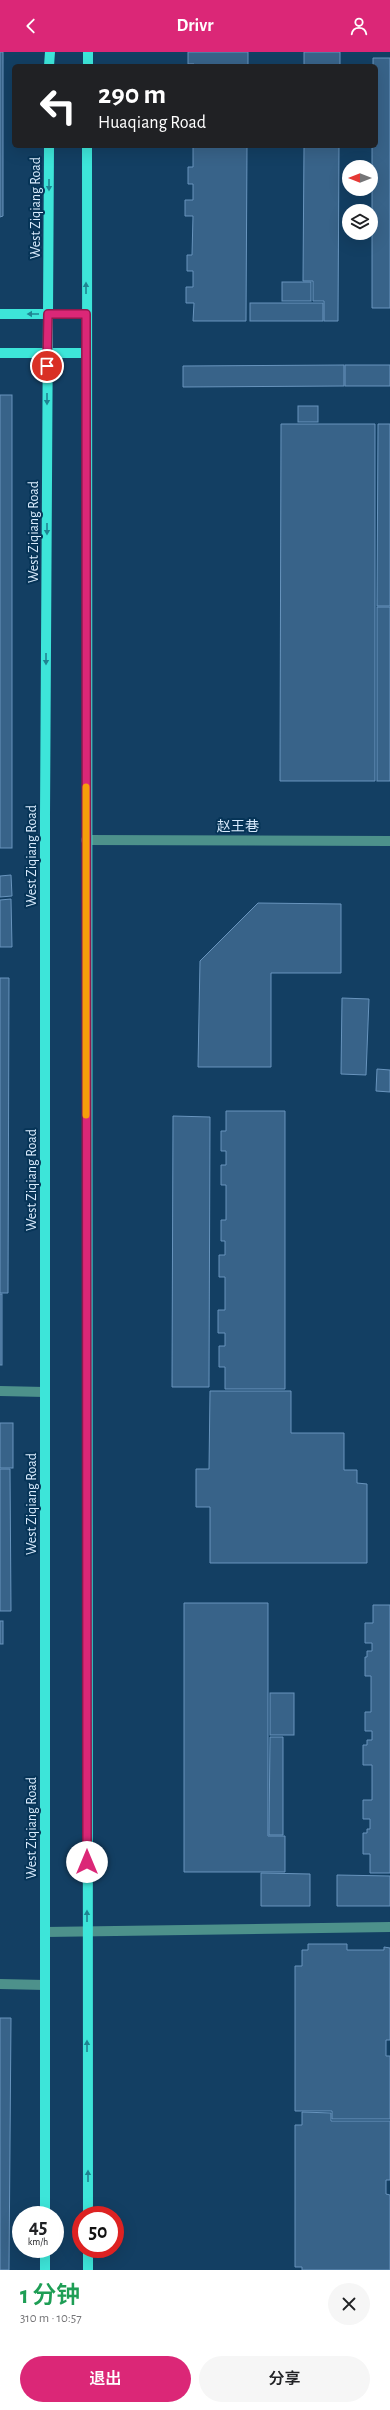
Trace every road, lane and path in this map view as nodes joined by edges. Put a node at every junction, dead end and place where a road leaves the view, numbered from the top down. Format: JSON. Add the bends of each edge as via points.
{"nodes":[{"id":1,"x":50,"y":52,"type":"edge"},
{"id":2,"x":88,"y":52,"type":"edge"},
{"id":3,"x":50,"y":64,"type":"edge"},
{"id":4,"x":88,"y":64,"type":"edge"},
{"id":5,"x":49,"y":148,"type":"edge"},
{"id":6,"x":87,"y":148,"type":"edge"},
{"id":7,"x":0,"y":314,"type":"edge"},
{"id":8,"x":48,"y":314,"type":"junction"},
{"id":9,"x":86,"y":314,"type":"junction"},
{"id":10,"x":0,"y":353,"type":"edge"},
{"id":11,"x":47,"y":353,"type":"junction"},
{"id":12,"x":87,"y":353,"type":"junction"},
{"id":13,"x":86,"y":840,"type":"junction"},
{"id":14,"x":390,"y":841,"type":"edge"},
{"id":15,"x":0,"y":1391,"type":"edge"},
{"id":16,"x":45,"y":1392,"type":"junction"},
{"id":17,"x":390,"y":1928,"type":"edge"},
{"id":18,"x":45,"y":1932,"type":"junction"},
{"id":19,"x":87,"y":1932,"type":"junction"},
{"id":20,"x":0,"y":1984,"type":"edge"},
{"id":21,"x":45,"y":1985,"type":"junction"},
{"id":22,"x":45,"y":2206,"type":"edge"},
{"id":23,"x":88,"y":2206,"type":"edge"},
{"id":24,"x":45,"y":2258,"type":"edge"},
{"id":25,"x":88,"y":2258,"type":"edge"},
{"id":26,"x":45,"y":2270,"type":"edge"},
{"id":27,"x":88,"y":2270,"type":"edge"}],
"edges":[{"from":1,"to":3,"type":"main road"},
{"from":2,"to":4,"type":"main road"},
{"from":5,"to":8,"type":"main road","name":"West Ziqiang Road","one_way":true},
{"from":9,"to":6,"type":"main road","one_way":true},
{"from":8,"to":7,"type":"main road","one_way":true},
{"from":8,"to":9,"type":"main road"},
{"from":8,"to":11,"type":"main road","name":"West Ziqiang Road"},
{"from":9,"to":12,"type":"main road"},
{"from":10,"to":11,"type":"main road"},
{"from":11,"to":12,"type":"main road"},
{"from":11,"to":16,"type":"main road","name":"West Ziqiang Road","one_way":true},
{"from":12,"to":13,"type":"main road"},
{"from":13,"to":14,"type":"street","name":"赵王巷"},
{"from":19,"to":13,"type":"main road","one_way":true},
{"from":15,"to":16,"type":"street"},
{"from":16,"to":18,"type":"main road","name":"West Ziqiang Road"},
{"from":17,"to":19,"type":"street"},
{"from":18,"to":19,"type":"street"},
{"from":18,"to":21,"type":"main road","name":"West Ziqiang Road"},
{"from":23,"to":19,"type":"main road","one_way":true},
{"from":20,"to":21,"type":"street"},
{"from":21,"to":22,"type":"main road","name":"West Ziqiang Road"},
{"from":24,"to":26,"type":"main road"},
{"from":25,"to":27,"type":"main road"}]}
